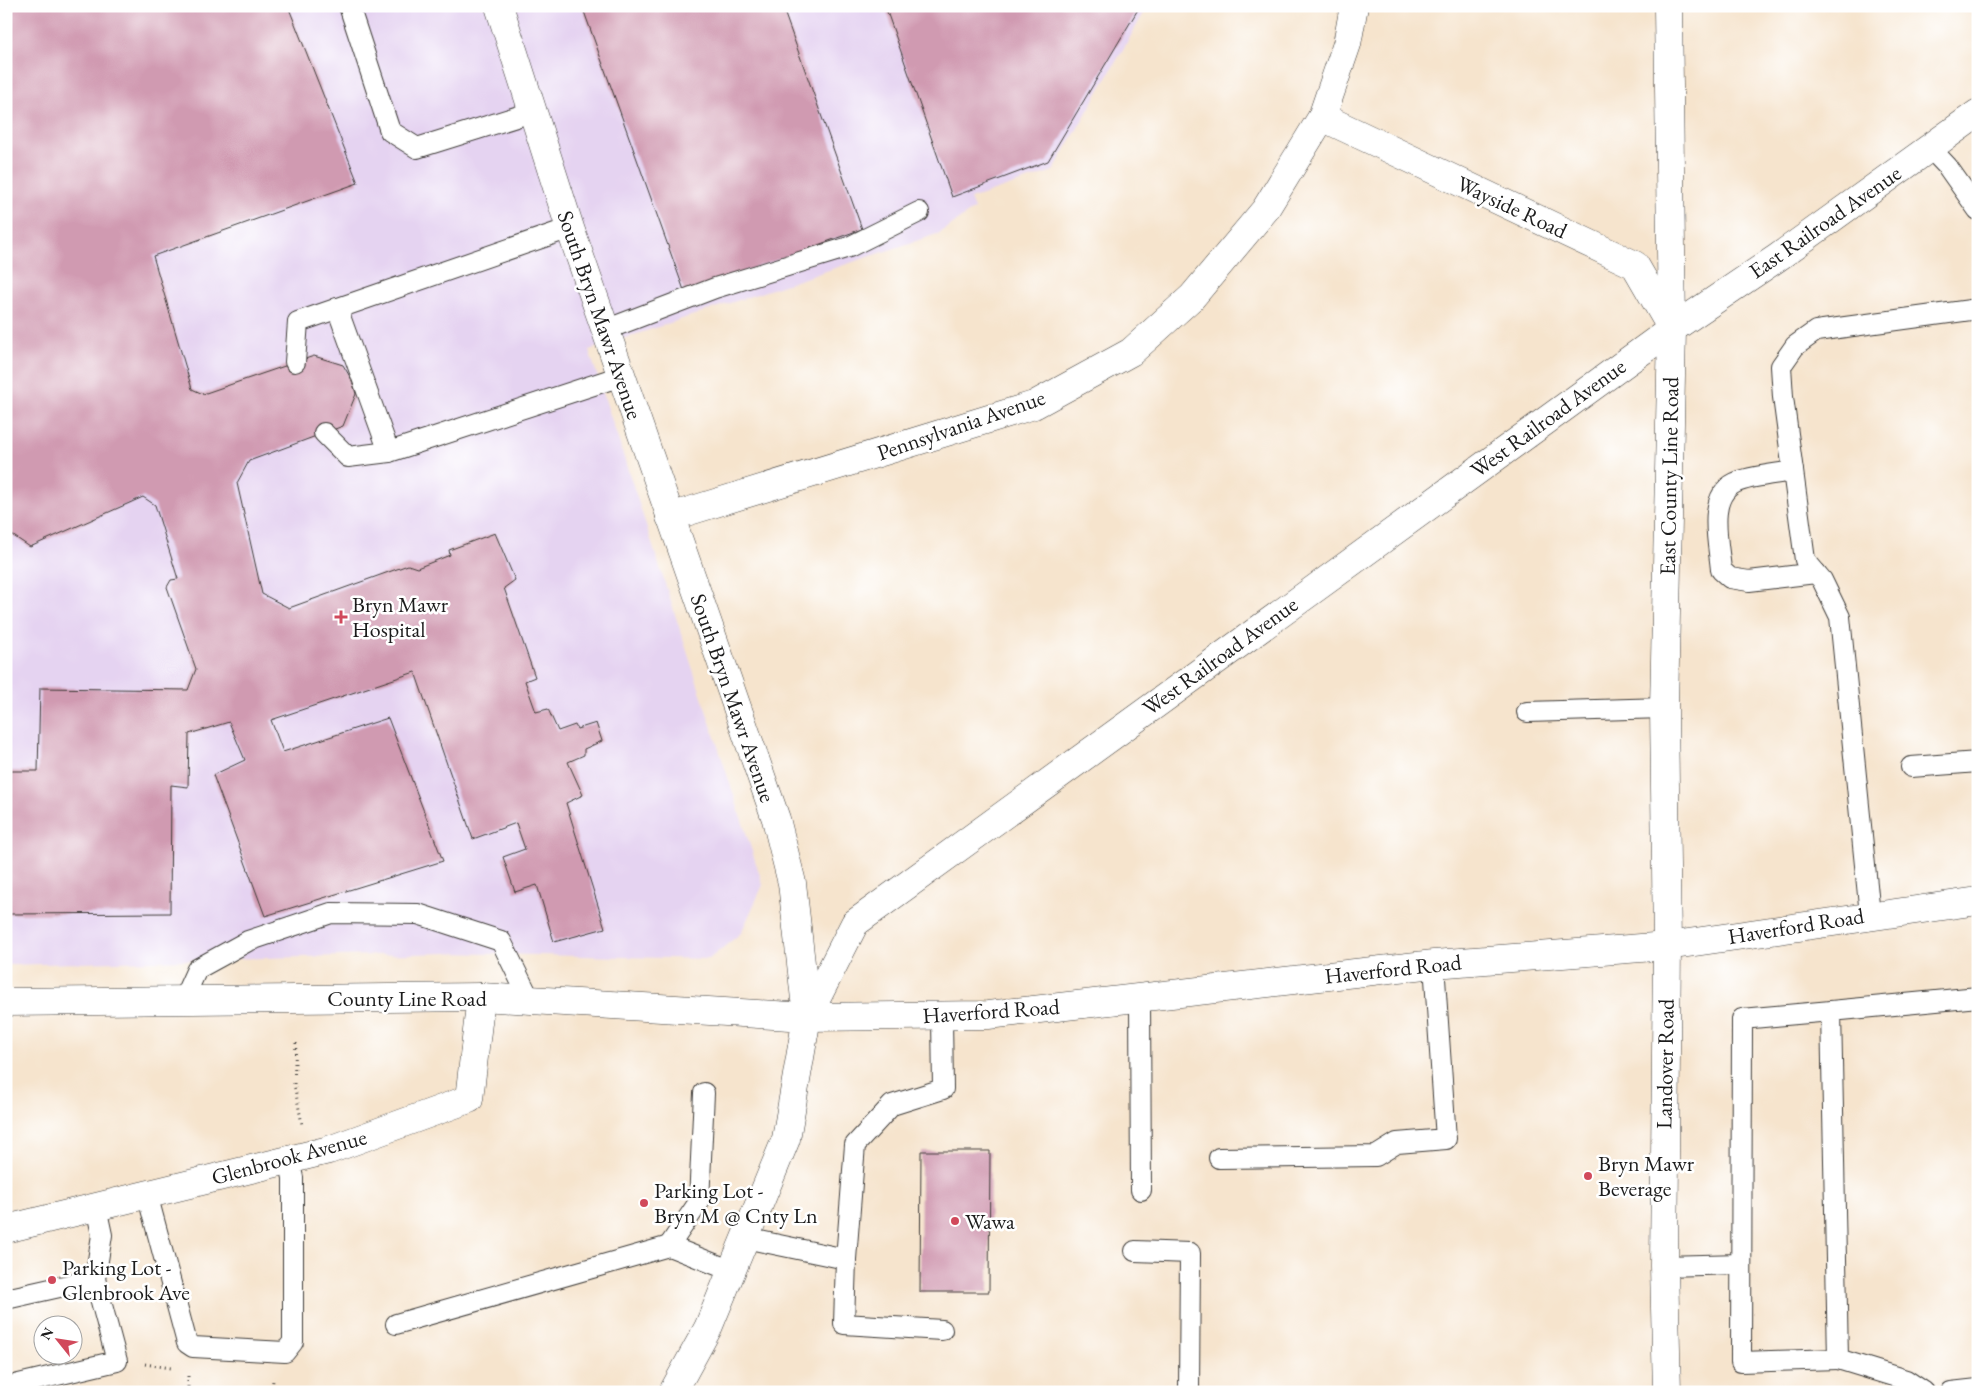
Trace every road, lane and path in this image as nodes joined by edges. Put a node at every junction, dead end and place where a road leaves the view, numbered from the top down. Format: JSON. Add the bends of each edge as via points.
{"nodes":[{"id":1,"x":349,"y":6,"type":"edge"},
{"id":2,"x":499,"y":6,"type":"edge"},
{"id":3,"x":1354,"y":6,"type":"edge"},
{"id":4,"x":1668,"y":6,"type":"edge"},
{"id":5,"x":532,"y":112,"type":"junction"},
{"id":6,"x":1978,"y":113,"type":"edge"},
{"id":7,"x":1322,"y":117,"type":"junction"},
{"id":8,"x":1930,"y":148,"type":"junction"},
{"id":9,"x":1978,"y":210,"type":"edge"},
{"id":10,"x":919,"y":212,"type":"dead end"},
{"id":11,"x":570,"y":228,"type":"junction"},
{"id":12,"x":337,"y":308,"type":"junction"},
{"id":13,"x":1978,"y":308,"type":"edge"},
{"id":14,"x":1672,"y":329,"type":"junction"},
{"id":15,"x":605,"y":330,"type":"junction"},
{"id":16,"x":295,"y":362,"type":"dead end"},
{"id":17,"x":621,"y":376,"type":"junction"},
{"id":18,"x":324,"y":433,"type":"dead end"},
{"id":19,"x":389,"y":452,"type":"junction"},
{"id":20,"x":1793,"y":471,"type":"junction"},
{"id":21,"x":670,"y":517,"type":"junction"},
{"id":22,"x":1816,"y":573,"type":"junction"},
{"id":23,"x":1664,"y":708,"type":"junction"},
{"id":24,"x":1527,"y":712,"type":"dead end"},
{"id":25,"x":1978,"y":762,"type":"edge"},
{"id":26,"x":1911,"y":767,"type":"dead end"},
{"id":27,"x":1978,"y":901,"type":"edge"},
{"id":28,"x":1870,"y":915,"type":"junction"},
{"id":29,"x":1666,"y":946,"type":"junction"},
{"id":30,"x":1434,"y":964,"type":"junction"},
{"id":31,"x":481,"y":997,"type":"junction"},
{"id":32,"x":1978,"y":997,"type":"edge"},
{"id":33,"x":1140,"y":998,"type":"junction"},
{"id":34,"x":183,"y":1000,"type":"junction"},
{"id":35,"x":530,"y":1000,"type":"junction"},
{"id":36,"x":6,"y":1002,"type":"edge"},
{"id":37,"x":1831,"y":1011,"type":"junction"},
{"id":38,"x":807,"y":1017,"type":"junction"},
{"id":39,"x":942,"y":1017,"type":"junction"},
{"id":40,"x":296,"y":1043,"type":"dead end"},
{"id":41,"x":704,"y":1092,"type":"dead end"},
{"id":42,"x":304,"y":1133,"type":"dead end"},
{"id":43,"x":1219,"y":1158,"type":"dead end"},
{"id":44,"x":289,"y":1159,"type":"junction"},
{"id":45,"x":1140,"y":1190,"type":"dead end"},
{"id":46,"x":147,"y":1194,"type":"junction"},
{"id":47,"x":96,"y":1207,"type":"junction"},
{"id":48,"x":6,"y":1229,"type":"edge"},
{"id":49,"x":745,"y":1238,"type":"junction"},
{"id":50,"x":669,"y":1246,"type":"junction"},
{"id":51,"x":1135,"y":1251,"type":"dead end"},
{"id":52,"x":846,"y":1259,"type":"junction"},
{"id":53,"x":1741,"y":1264,"type":"junction"},
{"id":54,"x":1664,"y":1266,"type":"junction"},
{"id":55,"x":732,"y":1271,"type":"junction"},
{"id":56,"x":95,"y":1279,"type":"junction"},
{"id":57,"x":6,"y":1299,"type":"edge"},
{"id":58,"x":396,"y":1324,"type":"dead end"},
{"id":59,"x":942,"y":1330,"type":"dead end"},
{"id":60,"x":1838,"y":1359,"type":"junction"},
{"id":61,"x":188,"y":1370,"type":"dead end"},
{"id":62,"x":273,"y":1378,"type":"dead end"},
{"id":63,"x":6,"y":1387,"type":"edge"},
{"id":64,"x":1978,"y":1389,"type":"edge"},
{"id":65,"x":188,"y":1392,"type":"edge"},
{"id":66,"x":272,"y":1392,"type":"edge"},
{"id":67,"x":673,"y":1392,"type":"edge"},
{"id":68,"x":1190,"y":1392,"type":"edge"},
{"id":69,"x":1667,"y":1392,"type":"edge"},
{"id":70,"x":1924,"y":1392,"type":"edge"},
{"id":71,"x":1952,"y":1392,"type":"edge"}],
"edges":[{"from":1,"to":5,"type":"lane","via":[[390,131],[417,148]]},
{"from":2,"to":5,"type":"street","name":"South Bryn Mawr Avenue"},
{"from":3,"to":7,"type":"street","name":"Pennsylvania Avenue","via":[[1347,44]]},
{"from":4,"to":14,"type":"street","name":"East County Line Road"},
{"from":5,"to":11,"type":"street","name":"South Bryn Mawr Avenue"},
{"from":6,"to":8,"type":"street","name":"East Railroad Avenue"},
{"from":7,"to":14,"type":"street","name":"Wayside Road","via":[[1635,265]]},
{"from":7,"to":21,"type":"street","name":"Pennsylvania Avenue","via":[[1259,217],[1192,297],[1131,352],[1034,405]]},
{"from":8,"to":9,"type":"lane"},
{"from":8,"to":14,"type":"street","name":"East Railroad Avenue"},
{"from":10,"to":15,"type":"lane","via":[[849,247],[715,288]]},
{"from":11,"to":12,"type":"lane"},
{"from":11,"to":15,"type":"street","name":"South Bryn Mawr Avenue"},
{"from":12,"to":16,"type":"lane","via":[[298,322]]},
{"from":12,"to":19,"type":"lane"},
{"from":13,"to":20,"type":"lane","via":[[1816,331],[1795,346],[1781,366]]},
{"from":14,"to":23,"type":"street","name":"East County Line Road"},
{"from":14,"to":38,"type":"street","name":"West Railroad Avenue","via":[[855,922]]},
{"from":15,"to":17,"type":"street","name":"South Bryn Mawr Avenue"},
{"from":17,"to":19,"type":"lane"},
{"from":17,"to":21,"type":"street","name":"South Bryn Mawr Avenue"},
{"from":18,"to":19,"type":"lane","via":[[348,457]]},
{"from":20,"to":22,"type":"lane","via":[[1805,560]]},
{"from":20,"to":22,"type":"lane","via":[[1736,482],[1724,490],[1717,507],[1721,570],[1730,578],[1749,581]]},
{"from":21,"to":38,"type":"street","name":"South Bryn Mawr Avenue","via":[[776,819],[792,883]]},
{"from":22,"to":28,"type":"lane","via":[[1840,617]]},
{"from":23,"to":24,"type":"lane"},
{"from":23,"to":29,"type":"street","name":"East County Line Road"},
{"from":25,"to":26,"type":"lane"},
{"from":27,"to":28,"type":"street","name":"Haverford Road"},
{"from":28,"to":29,"type":"street","name":"Haverford Road"},
{"from":29,"to":30,"type":"street","name":"Haverford Road"},
{"from":29,"to":54,"type":"street","name":"Landover Road"},
{"from":30,"to":33,"type":"street","name":"Haverford Road"},
{"from":30,"to":43,"type":"lane","via":[[1446,1139],[1397,1143],[1376,1156]]},
{"from":31,"to":34,"type":"street","name":"County Line Road"},
{"from":31,"to":35,"type":"street","name":"County Line Road"},
{"from":31,"to":44,"type":"street","name":"Glenbrook Avenue","via":[[469,1099],[329,1150]]},
{"from":32,"to":37,"type":"lane"},
{"from":33,"to":39,"type":"street","name":"Haverford Road"},
{"from":33,"to":45,"type":"lane"},
{"from":34,"to":35,"type":"lane","via":[[197,969],[248,941],[331,914],[418,914],[501,941]]},
{"from":34,"to":36,"type":"street","name":"County Line Road"},
{"from":35,"to":38,"type":"street","name":"County Line Road"},
{"from":37,"to":53,"type":"lane","via":[[1742,1019]]},
{"from":37,"to":60,"type":"lane"},
{"from":38,"to":39,"type":"street","name":"Haverford Road"},
{"from":38,"to":49,"type":"street","name":"South Bryn Mawr Avenue","via":[[786,1139]]},
{"from":39,"to":52,"type":"lane","via":[[943,1089],[892,1105],[855,1145]]},
{"from":40,"to":42,"type":"path","via":[[294,1084]]},
{"from":41,"to":50,"type":"lane","via":[[699,1202]]},
{"from":44,"to":46,"type":"street","name":"Glenbrook Avenue"},
{"from":44,"to":46,"type":"lane","via":[[294,1178],[293,1342],[285,1352],[194,1347],[187,1342]]},
{"from":46,"to":47,"type":"street","name":"Glenbrook Avenue"},
{"from":47,"to":48,"type":"street","name":"Glenbrook Avenue"},
{"from":47,"to":56,"type":"lane","via":[[102,1235]]},
{"from":49,"to":52,"type":"lane"},
{"from":49,"to":55,"type":"street","name":"South Bryn Mawr Avenue"},
{"from":50,"to":55,"type":"lane"},
{"from":50,"to":58,"type":"lane"},
{"from":51,"to":68,"type":"lane","via":[[1190,1253]]},
{"from":52,"to":59,"type":"lane","via":[[844,1324]]},
{"from":53,"to":54,"type":"lane"},
{"from":53,"to":60,"type":"lane","via":[[1741,1362]]},
{"from":54,"to":69,"type":"street","name":"Landover Road"},
{"from":55,"to":67,"type":"street","name":"South Bryn Mawr Avenue","via":[[708,1328]]},
{"from":56,"to":57,"type":"lane"},
{"from":56,"to":63,"type":"lane","via":[[117,1361]]},
{"from":60,"to":70,"type":"lane","via":[[1906,1380]]},
{"from":61,"to":65,"type":"path"},
{"from":62,"to":66,"type":"path"},
{"from":64,"to":71,"type":"lane"}]}
